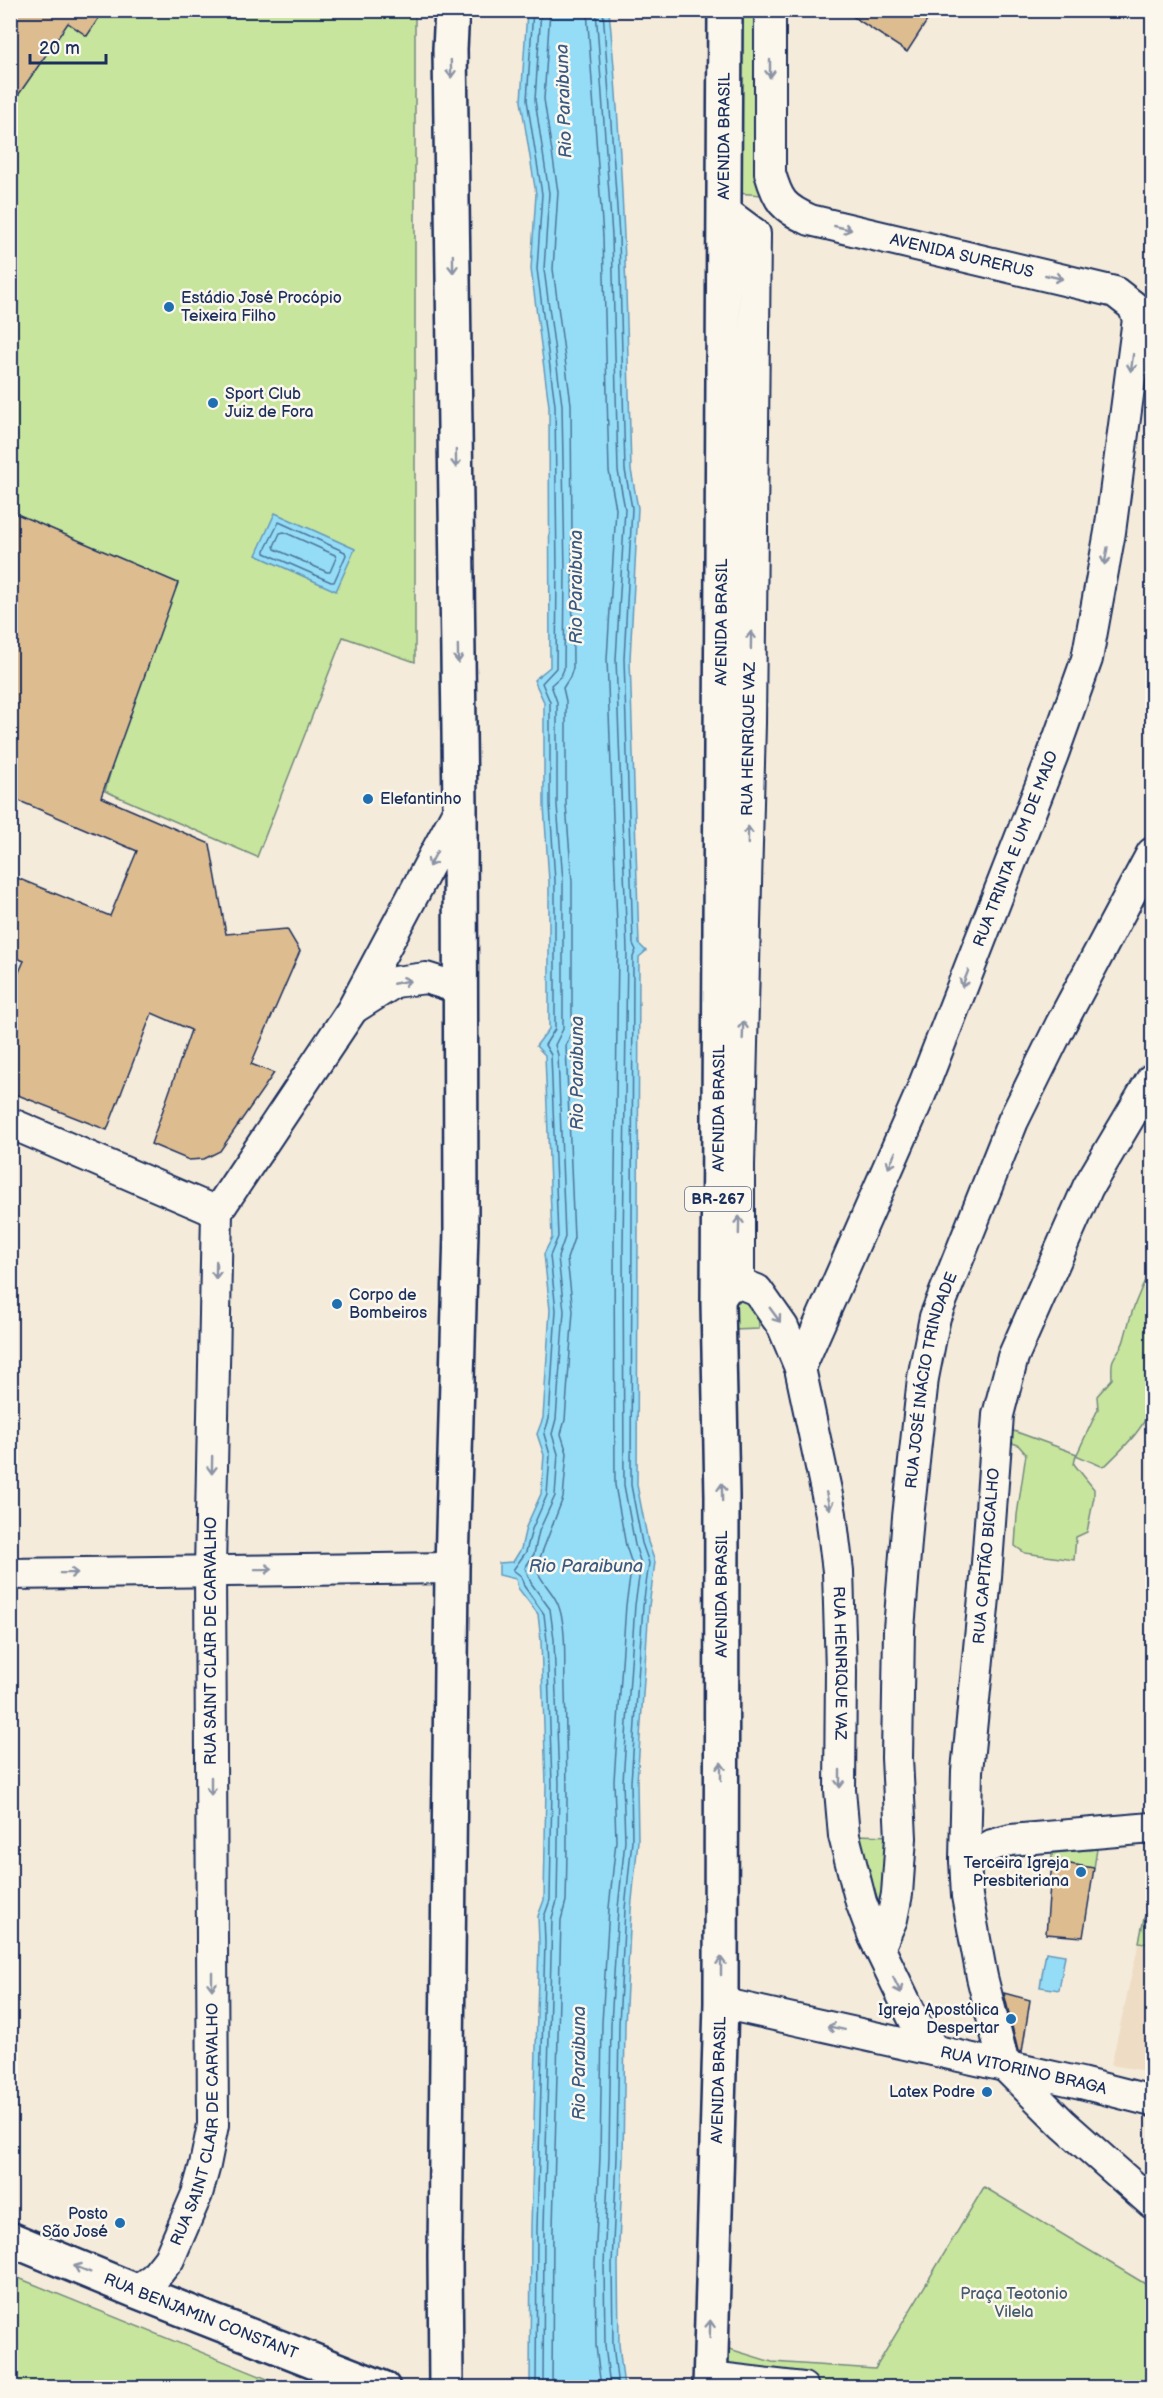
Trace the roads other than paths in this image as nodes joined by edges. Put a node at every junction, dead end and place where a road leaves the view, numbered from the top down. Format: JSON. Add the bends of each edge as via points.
{"nodes":[{"id":1,"x":452,"y":10,"type":"edge"},
{"id":2,"x":725,"y":10,"type":"edge"},
{"id":3,"x":770,"y":10,"type":"edge"},
{"id":4,"x":1133,"y":306,"type":"joint"},
{"id":5,"x":460,"y":807,"type":"junction"},
{"id":6,"x":1152,"y":853,"type":"edge"},
{"id":7,"x":461,"y":989,"type":"junction"},
{"id":8,"x":352,"y":1010,"type":"junction"},
{"id":9,"x":1152,"y":1079,"type":"edge"},
{"id":10,"x":10,"y":1123,"type":"edge"},
{"id":11,"x":217,"y":1212,"type":"junction"},
{"id":12,"x":728,"y":1293,"type":"junction"},
{"id":13,"x":800,"y":1368,"type":"junction"},
{"id":14,"x":452,"y":1568,"type":"junction"},
{"id":15,"x":210,"y":1570,"type":"junction"},
{"id":16,"x":10,"y":1574,"type":"edge"},
{"id":17,"x":1152,"y":1828,"type":"edge"},
{"id":18,"x":965,"y":1860,"type":"junction"},
{"id":19,"x":879,"y":1948,"type":"junction"},
{"id":20,"x":721,"y":2003,"type":"junction"},
{"id":21,"x":934,"y":2049,"type":"junction"},
{"id":22,"x":1004,"y":2065,"type":"junction"},
{"id":23,"x":1152,"y":2101,"type":"edge"},
{"id":24,"x":1152,"y":2203,"type":"edge"},
{"id":25,"x":13,"y":2241,"type":"edge"},
{"id":26,"x":136,"y":2291,"type":"junction"},
{"id":27,"x":710,"y":2382,"type":"edge"},
{"id":28,"x":383,"y":2388,"type":"edge"},
{"id":29,"x":446,"y":2388,"type":"edge"},
{"id":30,"x":803,"y":2388,"type":"edge"}],
"edges":[{"from":1,"to":5,"type":"main road","one_way":true},
{"from":12,"to":2,"type":"main road","name":"AVENIDA BRASIL","number":"BR-267","one_way":true},
{"from":3,"to":4,"type":"street","name":"AVENIDA SURERUS","one_way":true,"via":[[770,173],[776,195],[788,210],[810,220],[1115,292]]},
{"from":4,"to":13,"type":"street","name":"RUA TRINTA E UM DE MAIO","one_way":true,"via":[[1138,319],[1112,520],[1087,659],[920,1095]]},
{"from":5,"to":7,"type":"main road"},
{"from":5,"to":8,"type":"street","one_way":true},
{"from":6,"to":19,"type":"street","name":"RUA JOSÉ INÁCIO TRINDADE","via":[[1013,1121],[935,1317],[923,1378],[899,1629],[897,1758],[901,1838],[897,1894],[892,1920]]},
{"from":8,"to":7,"type":"street","one_way":true,"via":[[395,982],[426,978]]},
{"from":7,"to":14,"type":"main road","via":[[461,1230]]},
{"from":8,"to":11,"type":"street"},
{"from":9,"to":18,"type":"street","name":"RUA CAPITÃO BICALHO","via":[[1088,1187],[1013,1357],[998,1415],[967,1772]]},
{"from":10,"to":11,"type":"street"},
{"from":11,"to":15,"type":"street","name":"RUA SAINT CLAIR DE CARVALHO","one_way":true},
{"from":12,"to":13,"type":"street","name":"RUA HENRIQUE VAZ","one_way":true,"via":[[757,1290],[783,1327]]},
{"from":20,"to":12,"type":"main road","name":"AVENIDA BRASIL","number":"BR-267","one_way":true,"via":[[722,1496]]},
{"from":13,"to":19,"type":"street","name":"RUA HENRIQUE VAZ","one_way":true,"via":[[831,1514],[838,1571],[844,1836],[861,1902]]},
{"from":15,"to":14,"type":"street","one_way":true},
{"from":14,"to":29,"type":"main road"},
{"from":16,"to":15,"type":"street","one_way":true},
{"from":15,"to":26,"type":"street","name":"RUA SAINT CLAIR DE CARVALHO","one_way":true,"via":[[213,2125],[197,2194],[169,2259],[154,2278]]},
{"from":17,"to":18,"type":"street","via":[[1011,1840]]},
{"from":18,"to":22,"type":"street","name":"RUA CAPITÃO BICALHO","via":[[967,1896]]},
{"from":19,"to":21,"type":"street","name":"RUA HENRIQUE VAZ","one_way":true,"via":[[916,2026]]},
{"from":21,"to":20,"type":"street","name":"RUA VITORINO BRAGA","one_way":true},
{"from":27,"to":20,"type":"main road","name":"AVENIDA BRASIL","number":"BR-267","one_way":true},
{"from":21,"to":22,"type":"street","name":"RUA VITORINO BRAGA"},
{"from":22,"to":23,"type":"street","name":"RUA VITORINO BRAGA"},
{"from":22,"to":24,"type":"street"},
{"from":26,"to":25,"type":"main road","name":"RUA BENJAMIN CONSTANT","one_way":true},
{"from":26,"to":28,"type":"main road","name":"RUA BENJAMIN CONSTANT"},
{"from":27,"to":30,"type":"street"}]}
